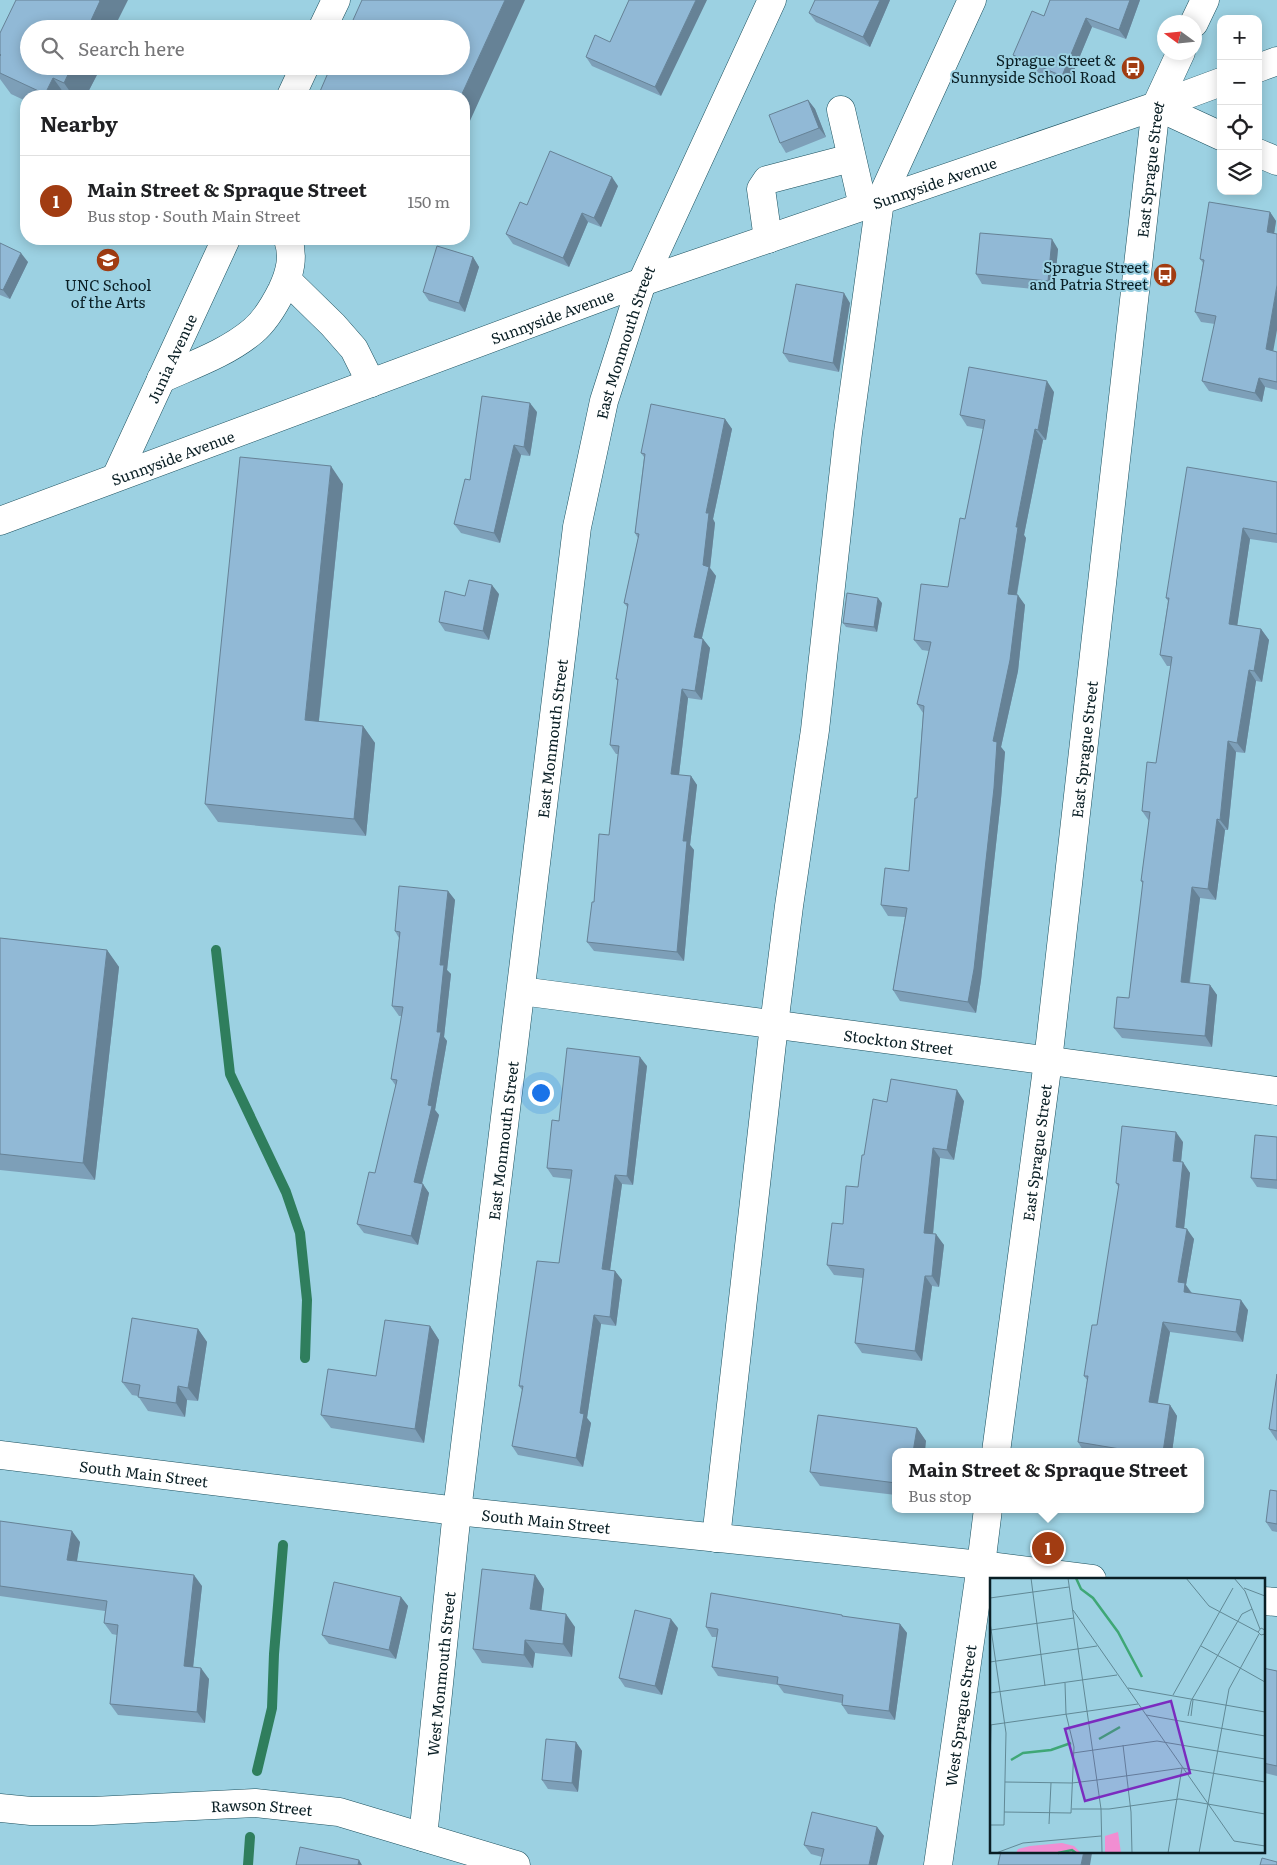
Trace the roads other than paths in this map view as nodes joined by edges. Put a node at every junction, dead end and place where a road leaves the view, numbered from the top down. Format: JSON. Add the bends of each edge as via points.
{"nodes":[{"id":1,"x":336,"y":0,"type":"edge"},
{"id":2,"x":772,"y":0,"type":"edge"},
{"id":3,"x":972,"y":0,"type":"edge"},
{"id":4,"x":1206,"y":0,"type":"edge"},
{"id":5,"x":1198,"y":15,"type":"edge"},
{"id":6,"x":326,"y":20,"type":"edge"},
{"id":7,"x":1177,"y":60,"type":"edge"},
{"id":8,"x":1277,"y":61,"type":"edge"},
{"id":9,"x":1262,"y":67,"type":"edge"},
{"id":10,"x":301,"y":75,"type":"edge"},
{"id":11,"x":1217,"y":83,"type":"edge"},
{"id":12,"x":294,"y":90,"type":"edge"},
{"id":13,"x":1156,"y":106,"type":"junction"},
{"id":14,"x":840,"y":110,"type":"dead end"},
{"id":15,"x":1217,"y":134,"type":"edge"},
{"id":16,"x":1262,"y":155,"type":"edge"},
{"id":17,"x":851,"y":158,"type":"junction"},
{"id":18,"x":1277,"y":161,"type":"edge"},
{"id":19,"x":871,"y":204,"type":"junction"},
{"id":20,"x":768,"y":239,"type":"junction"},
{"id":21,"x":223,"y":245,"type":"edge"},
{"id":22,"x":290,"y":245,"type":"edge"},
{"id":23,"x":287,"y":280,"type":"junction"},
{"id":24,"x":642,"y":282,"type":"junction"},
{"id":25,"x":161,"y":380,"type":"junction"},
{"id":26,"x":371,"y":383,"type":"junction"},
{"id":27,"x":116,"y":477,"type":"junction"},
{"id":28,"x":0,"y":521,"type":"edge"},
{"id":29,"x":521,"y":990,"type":"junction"},
{"id":30,"x":774,"y":1025,"type":"junction"},
{"id":31,"x":1048,"y":1061,"type":"junction"},
{"id":32,"x":1277,"y":1092,"type":"edge"},
{"id":33,"x":997,"y":1448,"type":"edge"},
{"id":34,"x":0,"y":1455,"type":"edge"},
{"id":35,"x":457,"y":1511,"type":"junction"},
{"id":36,"x":988,"y":1513,"type":"edge"},
{"id":37,"x":716,"y":1538,"type":"junction"},
{"id":38,"x":981,"y":1565,"type":"junction"},
{"id":39,"x":1084,"y":1578,"type":"edge"},
{"id":40,"x":1264,"y":1601,"type":"edge"},
{"id":41,"x":1277,"y":1602,"type":"edge"},
{"id":42,"x":0,"y":1808,"type":"edge"},
{"id":43,"x":423,"y":1836,"type":"junction"},
{"id":44,"x":516,"y":1865,"type":"edge"},
{"id":45,"x":938,"y":1865,"type":"edge"}],
"edges":[{"from":1,"to":6,"type":"street"},
{"from":2,"to":24,"type":"street","name":"East Monmouth Street"},
{"from":3,"to":19,"type":"street"},
{"from":4,"to":5,"type":"street"},
{"from":7,"to":13,"type":"street","name":"East Sprague Street"},
{"from":8,"to":9,"type":"street"},
{"from":10,"to":12,"type":"street"},
{"from":11,"to":13,"type":"street","name":"Sunnyside Avenue"},
{"from":13,"to":15,"type":"street"},
{"from":13,"to":19,"type":"street","name":"Sunnyside Avenue"},
{"from":13,"to":31,"type":"street","name":"East Sprague Street"},
{"from":14,"to":17,"type":"street"},
{"from":16,"to":18,"type":"street"},
{"from":17,"to":19,"type":"street"},
{"from":17,"to":20,"type":"street","via":[[767,180],[761,189]]},
{"from":19,"to":20,"type":"street","name":"Sunnyside Avenue"},
{"from":19,"to":30,"type":"street","via":[[815,730]]},
{"from":20,"to":24,"type":"street","name":"Sunnyside Avenue"},
{"from":21,"to":25,"type":"street","name":"Junia Avenue"},
{"from":22,"to":23,"type":"street","via":[[292,252]]},
{"from":23,"to":25,"type":"street","via":[[275,304],[254,330],[228,347]]},
{"from":23,"to":26,"type":"street","via":[[354,349]]},
{"from":24,"to":26,"type":"street","name":"Sunnyside Avenue"},
{"from":24,"to":29,"type":"street","name":"East Monmouth Street","via":[[604,401],[577,527]]},
{"from":25,"to":27,"type":"street","name":"Junia Avenue"},
{"from":26,"to":27,"type":"street","name":"Sunnyside Avenue"},
{"from":27,"to":28,"type":"street","name":"Sunnyside Avenue"},
{"from":29,"to":30,"type":"street","name":"Stockton Street"},
{"from":29,"to":35,"type":"street","name":"East Monmouth Street"},
{"from":30,"to":31,"type":"street","name":"Stockton Street"},
{"from":30,"to":37,"type":"street"},
{"from":31,"to":32,"type":"street","name":"Stockton Street"},
{"from":31,"to":33,"type":"street","name":"East Sprague Street"},
{"from":34,"to":35,"type":"street","name":"South Main Street"},
{"from":35,"to":37,"type":"street","name":"South Main Street"},
{"from":35,"to":43,"type":"street","name":"West Monmouth Street"},
{"from":36,"to":38,"type":"street"},
{"from":37,"to":38,"type":"street","name":"South Main Street"},
{"from":38,"to":39,"type":"street","name":"South Main Street"},
{"from":38,"to":45,"type":"street","name":"West Sprague Street"},
{"from":40,"to":41,"type":"street"},
{"from":42,"to":43,"type":"street","name":"Rawson Street","via":[[93,1811],[255,1803],[339,1812]]},
{"from":43,"to":44,"type":"street","name":"Rawson Street"}]}
